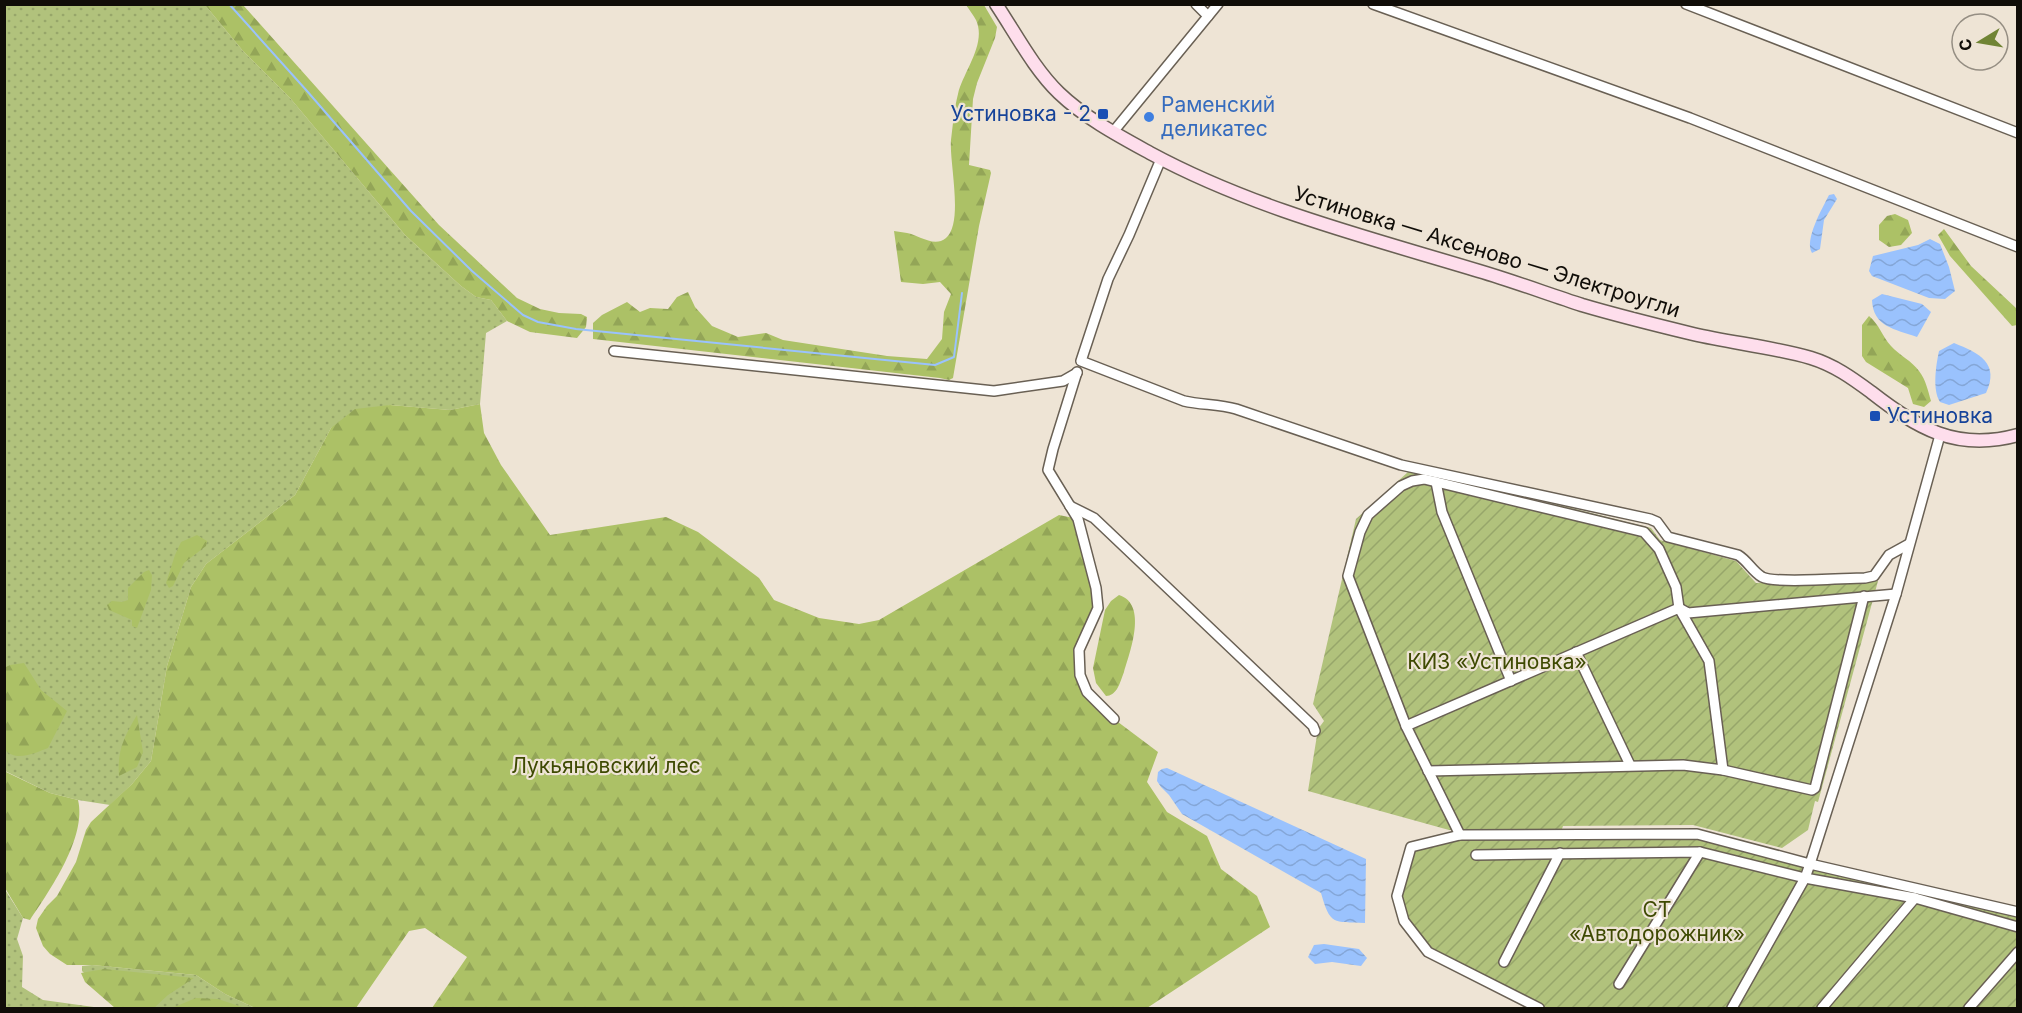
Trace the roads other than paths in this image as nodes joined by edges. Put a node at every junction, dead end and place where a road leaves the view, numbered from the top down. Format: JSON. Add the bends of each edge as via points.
{"nodes":[{"id":1,"x":996,"y":4,"type":"edge"},
{"id":2,"x":1196,"y":4,"type":"edge"},
{"id":3,"x":1218,"y":4,"type":"edge"},
{"id":4,"x":1373,"y":4,"type":"edge"},
{"id":5,"x":1686,"y":4,"type":"edge"},
{"id":6,"x":1208,"y":16,"type":"junction"},
{"id":7,"x":1113,"y":132,"type":"junction"},
{"id":8,"x":2018,"y":133,"type":"edge"},
{"id":9,"x":1161,"y":159,"type":"junction"},
{"id":10,"x":2018,"y":247,"type":"edge"},
{"id":11,"x":614,"y":351,"type":"dead end"},
{"id":12,"x":1081,"y":361,"type":"junction"},
{"id":13,"x":1077,"y":373,"type":"junction"},
{"id":14,"x":1940,"y":435,"type":"junction"},
{"id":15,"x":2018,"y":435,"type":"edge"},
{"id":16,"x":1436,"y":482,"type":"junction"},
{"id":17,"x":1070,"y":506,"type":"junction"},
{"id":18,"x":1909,"y":543,"type":"junction"},
{"id":19,"x":1896,"y":594,"type":"junction"},
{"id":20,"x":1864,"y":596,"type":"junction"},
{"id":21,"x":1679,"y":609,"type":"junction"},
{"id":22,"x":1576,"y":652,"type":"junction"},
{"id":23,"x":1511,"y":681,"type":"junction"},
{"id":24,"x":1113,"y":719,"type":"dead end"},
{"id":25,"x":1406,"y":726,"type":"junction"},
{"id":26,"x":1315,"y":731,"type":"dead end"},
{"id":27,"x":1630,"y":765,"type":"junction"},
{"id":28,"x":1723,"y":770,"type":"junction"},
{"id":29,"x":1428,"y":771,"type":"junction"},
{"id":30,"x":1460,"y":836,"type":"junction"},
{"id":31,"x":1700,"y":852,"type":"junction"},
{"id":32,"x":1560,"y":853,"type":"junction"},
{"id":33,"x":1476,"y":855,"type":"dead end"},
{"id":34,"x":1810,"y":864,"type":"junction"},
{"id":35,"x":1805,"y":878,"type":"junction"},
{"id":36,"x":1915,"y":898,"type":"junction"},
{"id":37,"x":2018,"y":912,"type":"edge"},
{"id":38,"x":2018,"y":927,"type":"edge"},
{"id":39,"x":2018,"y":952,"type":"edge"},
{"id":40,"x":1504,"y":962,"type":"dead end"},
{"id":41,"x":1619,"y":984,"type":"dead end"},
{"id":42,"x":1539,"y":1008,"type":"edge"},
{"id":43,"x":1732,"y":1008,"type":"edge"},
{"id":44,"x":1822,"y":1008,"type":"edge"},
{"id":45,"x":1969,"y":1008,"type":"edge"}],
"edges":[{"from":1,"to":7,"type":"main road","name":"Устиновка — Аксеново — Электроугли","via":[[1059,92]]},
{"from":2,"to":6,"type":"street"},
{"from":3,"to":6,"type":"street"},
{"from":4,"to":10,"type":"street","via":[[1690,118]]},
{"from":5,"to":8,"type":"street"},
{"from":6,"to":7,"type":"street"},
{"from":7,"to":9,"type":"main road","name":"Устиновка — Аксеново — Электроугли"},
{"from":9,"to":12,"type":"street","via":[[1108,279]]},
{"from":9,"to":14,"type":"main road","name":"Устиновка — Аксеново — Электроугли","via":[[1232,192],[1338,230],[1631,319],[1812,358],[1840,370],[1913,423]]},
{"from":11,"to":13,"type":"street","via":[[994,391],[1063,381]]},
{"from":12,"to":13,"type":"street"},
{"from":12,"to":18,"type":"street","via":[[1195,404],[1236,409],[1401,465],[1650,519],[1668,537],[1738,555],[1771,580],[1874,576],[1889,555]]},
{"from":13,"to":17,"type":"street","via":[[1048,470]]},
{"from":14,"to":15,"type":"main road","name":"Устиновка — Аксеново — Электроугли","via":[[1992,440]]},
{"from":14,"to":18,"type":"street"},
{"from":16,"to":21,"type":"street","via":[[1644,532],[1659,549],[1676,587]]},
{"from":16,"to":23,"type":"street","via":[[1442,512]]},
{"from":16,"to":25,"type":"street","via":[[1424,479],[1401,486],[1368,515],[1348,576]]},
{"from":17,"to":24,"type":"street","via":[[1078,519],[1098,608],[1079,650],[1080,675],[1087,692]]},
{"from":17,"to":26,"type":"street","via":[[1094,518]]},
{"from":18,"to":19,"type":"street"},
{"from":19,"to":20,"type":"street"},
{"from":19,"to":34,"type":"street"},
{"from":20,"to":21,"type":"street","via":[[1688,613]]},
{"from":20,"to":28,"type":"street","via":[[1815,788]]},
{"from":21,"to":22,"type":"street"},
{"from":21,"to":28,"type":"street","via":[[1709,661]]},
{"from":22,"to":23,"type":"street"},
{"from":22,"to":27,"type":"street"},
{"from":23,"to":25,"type":"street"},
{"from":25,"to":29,"type":"street"},
{"from":27,"to":28,"type":"street"},
{"from":27,"to":29,"type":"street"},
{"from":29,"to":30,"type":"street"},
{"from":30,"to":34,"type":"street","via":[[1697,834]]},
{"from":30,"to":42,"type":"street","via":[[1411,847],[1397,896],[1404,921],[1428,952]]},
{"from":31,"to":32,"type":"street"},
{"from":31,"to":35,"type":"street"},
{"from":31,"to":41,"type":"street"},
{"from":32,"to":33,"type":"street"},
{"from":32,"to":40,"type":"street"},
{"from":34,"to":35,"type":"street"},
{"from":34,"to":37,"type":"street"},
{"from":35,"to":36,"type":"street"},
{"from":35,"to":43,"type":"street"},
{"from":36,"to":38,"type":"street"},
{"from":36,"to":44,"type":"street"},
{"from":39,"to":45,"type":"street"}]}
